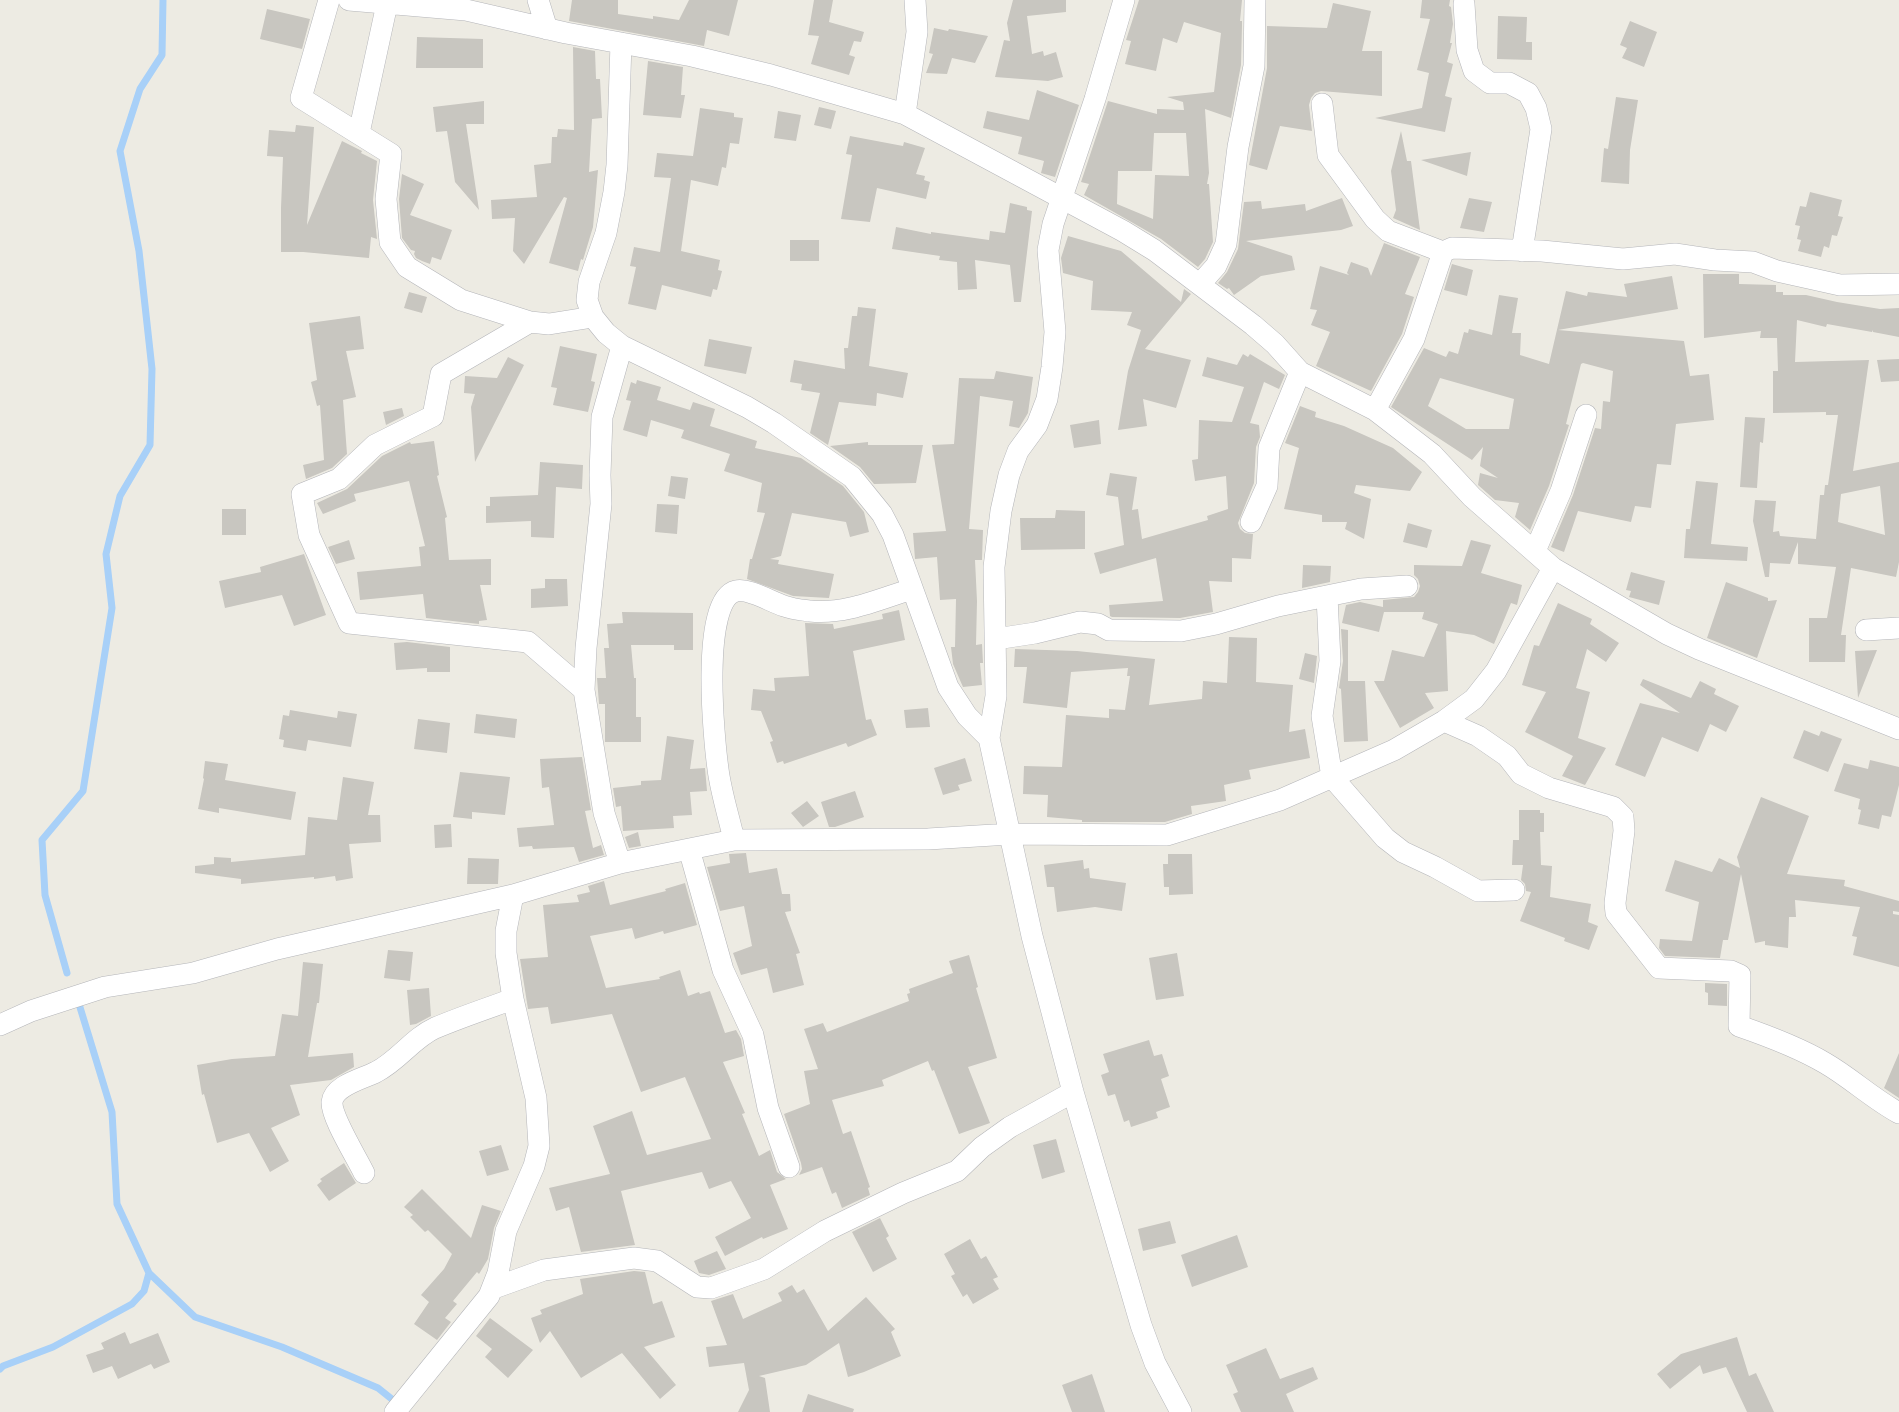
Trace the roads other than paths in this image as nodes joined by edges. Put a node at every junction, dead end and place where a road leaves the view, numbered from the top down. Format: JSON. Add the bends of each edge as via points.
{"nodes":[{"id":1,"x":329,"y":0,"type":"edge"},
{"id":2,"x":349,"y":0,"type":"edge"},
{"id":3,"x":538,"y":0,"type":"edge"},
{"id":4,"x":915,"y":0,"type":"edge"},
{"id":5,"x":1124,"y":0,"type":"edge"},
{"id":6,"x":1255,"y":0,"type":"edge"},
{"id":7,"x":387,"y":4,"type":"junction"},
{"id":8,"x":1464,"y":4,"type":"dead end"},
{"id":9,"x":547,"y":29,"type":"junction"},
{"id":10,"x":621,"y":43,"type":"junction"},
{"id":11,"x":1322,"y":105,"type":"dead end"},
{"id":12,"x":905,"y":114,"type":"junction"},
{"id":13,"x":359,"y":133,"type":"junction"},
{"id":14,"x":1062,"y":198,"type":"junction"},
{"id":15,"x":1522,"y":250,"type":"junction"},
{"id":16,"x":1443,"y":252,"type":"junction"},
{"id":17,"x":1200,"y":284,"type":"junction"},
{"id":18,"x":1899,"y":284,"type":"edge"},
{"id":19,"x":593,"y":317,"type":"junction"},
{"id":20,"x":530,"y":322,"type":"junction"},
{"id":21,"x":622,"y":346,"type":"junction"},
{"id":22,"x":1300,"y":372,"type":"junction"},
{"id":23,"x":1375,"y":410,"type":"junction"},
{"id":24,"x":1586,"y":415,"type":"dead end"},
{"id":25,"x":1251,"y":522,"type":"dead end"},
{"id":26,"x":1534,"y":551,"type":"junction"},
{"id":27,"x":1553,"y":568,"type":"junction"},
{"id":28,"x":1407,"y":586,"type":"dead end"},
{"id":29,"x":912,"y":589,"type":"junction"},
{"id":30,"x":1327,"y":596,"type":"junction"},
{"id":31,"x":1899,"y":628,"type":"edge"},
{"id":32,"x":1866,"y":630,"type":"dead end"},
{"id":33,"x":996,"y":639,"type":"junction"},
{"id":34,"x":584,"y":690,"type":"junction"},
{"id":35,"x":1444,"y":720,"type":"junction"},
{"id":36,"x":1899,"y":729,"type":"edge"},
{"id":37,"x":989,"y":738,"type":"junction"},
{"id":38,"x":1332,"y":777,"type":"junction"},
{"id":39,"x":1010,"y":834,"type":"junction"},
{"id":40,"x":734,"y":840,"type":"junction"},
{"id":41,"x":689,"y":849,"type":"junction"},
{"id":42,"x":620,"y":863,"type":"junction"},
{"id":43,"x":1514,"y":890,"type":"dead end"},
{"id":44,"x":513,"y":894,"type":"junction"},
{"id":45,"x":513,"y":999,"type":"junction"},
{"id":46,"x":0,"y":1025,"type":"edge"},
{"id":47,"x":1073,"y":1092,"type":"junction"},
{"id":48,"x":1899,"y":1113,"type":"edge"},
{"id":49,"x":789,"y":1167,"type":"dead end"},
{"id":50,"x":364,"y":1173,"type":"dead end"},
{"id":51,"x":494,"y":1288,"type":"junction"},
{"id":52,"x":1179,"y":1410,"type":"edge"},
{"id":53,"x":395,"y":1412,"type":"edge"}],
"edges":[{"from":1,"to":13,"type":"street","via":[[301,98]]},
{"from":2,"to":7,"type":"street"},
{"from":3,"to":9,"type":"street"},
{"from":4,"to":12,"type":"street","via":[[917,32]]},
{"from":5,"to":14,"type":"street"},
{"from":6,"to":17,"type":"street","via":[[1254,66],[1238,147],[1226,244],[1216,266]]},
{"from":7,"to":9,"type":"street","via":[[466,10]]},
{"from":7,"to":13,"type":"street"},
{"from":8,"to":15,"type":"street","via":[[1467,50],[1474,71],[1490,82],[1509,83],[1528,93],[1541,129]]},
{"from":9,"to":10,"type":"street"},
{"from":10,"to":12,"type":"street","via":[[771,75]]},
{"from":10,"to":19,"type":"street","via":[[617,165],[606,233],[587,300]]},
{"from":11,"to":16,"type":"street","via":[[1328,155],[1376,219],[1388,231]]},
{"from":12,"to":14,"type":"street"},
{"from":13,"to":20,"type":"street","via":[[391,154],[386,199],[390,242],[407,267],[461,300]]},
{"from":14,"to":17,"type":"street","via":[[1154,250]]},
{"from":14,"to":33,"type":"street","via":[[1048,250],[1054,332],[1052,367],[1047,399],[1037,425],[1018,451],[1001,511],[994,567]]},
{"from":15,"to":16,"type":"street","via":[[1452,248]]},
{"from":15,"to":18,"type":"street","via":[[1623,259],[1675,254],[1753,262],[1840,285]]},
{"from":16,"to":23,"type":"street","via":[[1414,339]]},
{"from":17,"to":22,"type":"street","via":[[1275,344]]},
{"from":19,"to":20,"type":"street","via":[[549,324]]},
{"from":19,"to":21,"type":"street"},
{"from":20,"to":34,"type":"street","via":[[441,375],[433,416],[375,445],[339,478],[302,494],[309,535],[349,623],[528,642]]},
{"from":21,"to":29,"type":"street","via":[[747,406],[852,477],[882,514]]},
{"from":21,"to":34,"type":"street","via":[[602,417],[601,504]]},
{"from":22,"to":23,"type":"street"},
{"from":22,"to":25,"type":"street","via":[[1269,448],[1267,486]]},
{"from":23,"to":26,"type":"street","via":[[1432,454]]},
{"from":24,"to":26,"type":"street","via":[[1561,491]]},
{"from":26,"to":27,"type":"street"},
{"from":27,"to":35,"type":"street","via":[[1496,671],[1474,699]]},
{"from":27,"to":36,"type":"street","via":[[1699,649]]},
{"from":28,"to":30,"type":"street"},
{"from":29,"to":37,"type":"street","via":[[948,687],[967,716]]},
{"from":29,"to":40,"type":"street","via":[[843,610],[813,611],[784,606],[745,591],[728,596],[721,606],[714,634],[710,685],[718,770]]},
{"from":30,"to":33,"type":"street","via":[[1181,631],[1109,630],[1080,622]]},
{"from":30,"to":38,"type":"street","via":[[1330,661],[1322,716]]},
{"from":31,"to":32,"type":"street"},
{"from":33,"to":37,"type":"street","via":[[996,696]]},
{"from":34,"to":42,"type":"street","via":[[604,813]]},
{"from":35,"to":38,"type":"street","via":[[1394,750]]},
{"from":35,"to":48,"type":"street","via":[[1507,756],[1521,774],[1549,788],[1613,807],[1623,818],[1616,913],[1659,968],[1731,971],[1740,975],[1739,1026],[1825,1063]]},
{"from":37,"to":39,"type":"street"},
{"from":38,"to":39,"type":"street","via":[[1280,800],[1167,835]]},
{"from":38,"to":43,"type":"street","via":[[1385,838],[1403,852],[1478,891]]},
{"from":39,"to":40,"type":"street","via":[[928,839]]},
{"from":39,"to":47,"type":"street"},
{"from":40,"to":41,"type":"street"},
{"from":41,"to":42,"type":"street"},
{"from":41,"to":49,"type":"street","via":[[723,969],[753,1035],[768,1108]]},
{"from":42,"to":44,"type":"street"},
{"from":44,"to":45,"type":"street","via":[[506,953]]},
{"from":44,"to":46,"type":"street","via":[[277,949],[193,973],[105,987]]},
{"from":45,"to":50,"type":"street","via":[[434,1029],[389,1065],[334,1095],[335,1117]]},
{"from":45,"to":51,"type":"street","via":[[536,1098],[539,1146],[506,1231]]},
{"from":47,"to":51,"type":"street","via":[[1010,1127],[957,1171],[903,1192],[825,1231],[764,1269],[711,1288],[697,1287],[657,1261],[634,1258],[544,1270]]},
{"from":47,"to":52,"type":"street","via":[[1141,1325]]},
{"from":51,"to":53,"type":"street"}]}
